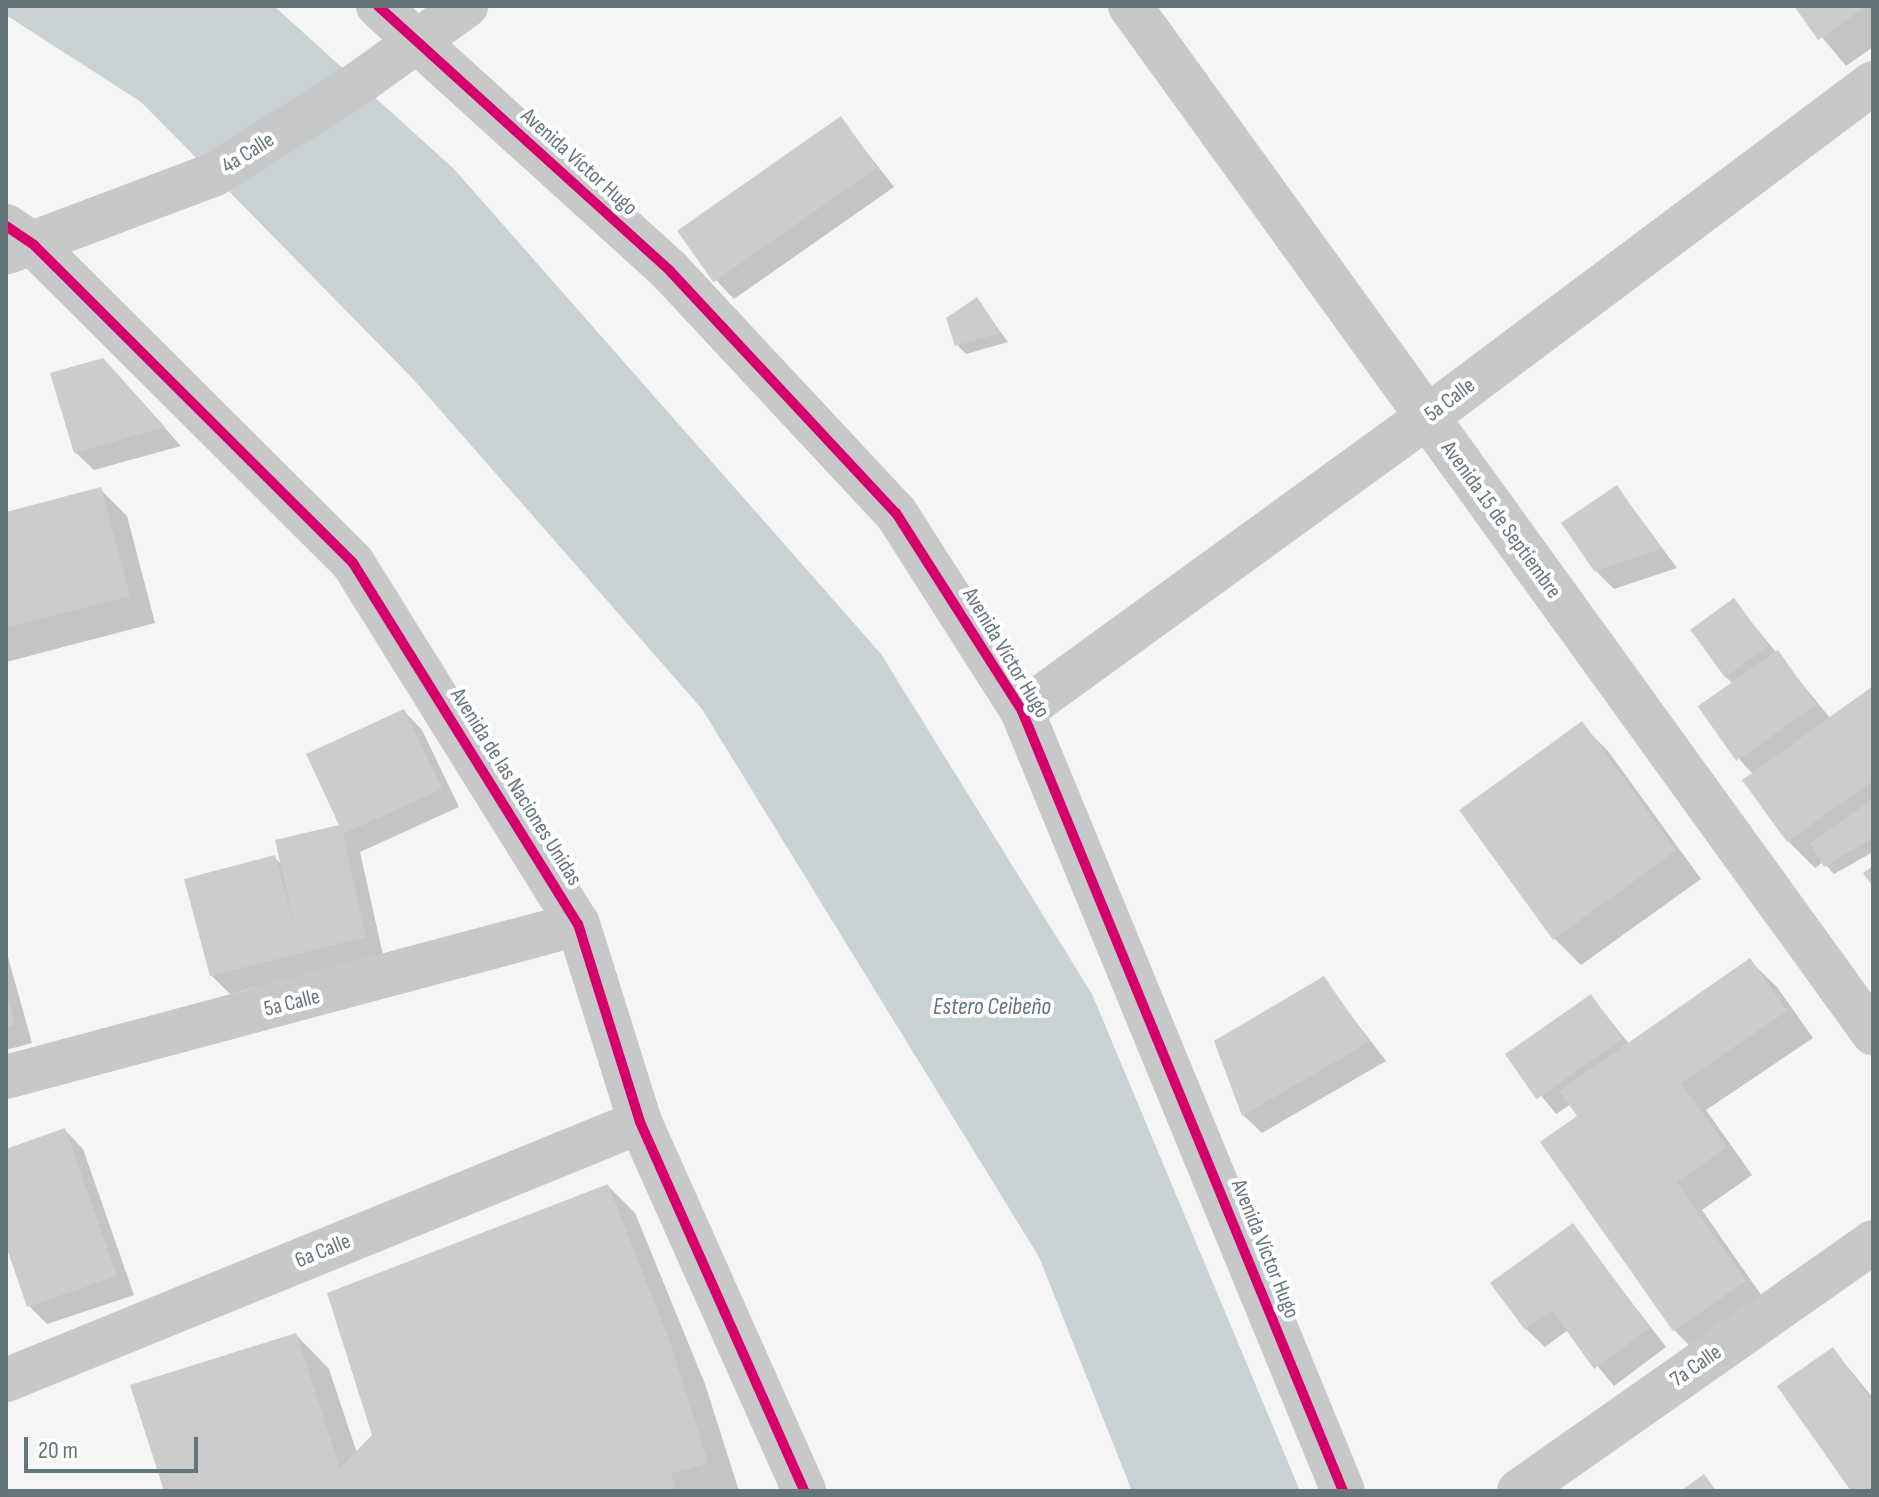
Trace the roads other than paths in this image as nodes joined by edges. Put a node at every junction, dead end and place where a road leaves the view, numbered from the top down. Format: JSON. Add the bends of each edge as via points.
{"nodes":[{"id":1,"x":378,"y":6,"type":"edge"},
{"id":2,"x":466,"y":6,"type":"edge"},
{"id":3,"x":1130,"y":6,"type":"edge"},
{"id":4,"x":417,"y":42,"type":"junction"},
{"id":5,"x":1873,"y":83,"type":"edge"},
{"id":6,"x":15,"y":241,"type":"edge"},
{"id":7,"x":1427,"y":417,"type":"junction"},
{"id":8,"x":1022,"y":711,"type":"junction"},
{"id":9,"x":578,"y":924,"type":"junction"},
{"id":10,"x":1873,"y":1033,"type":"edge"},
{"id":11,"x":6,"y":1077,"type":"edge"},
{"id":12,"x":640,"y":1122,"type":"junction"},
{"id":13,"x":1873,"y":1242,"type":"edge"},
{"id":14,"x":6,"y":1380,"type":"edge"},
{"id":15,"x":804,"y":1491,"type":"edge"},
{"id":16,"x":1343,"y":1491,"type":"edge"},
{"id":17,"x":1519,"y":1491,"type":"edge"}],
"edges":[{"from":1,"to":4,"type":"street","name":"Avenida Víctor Hugo"},
{"from":2,"to":4,"type":"street","name":"4a Calle"},
{"from":3,"to":7,"type":"street","name":"Avenida 15 de Septiembre"},
{"from":4,"to":6,"type":"street","name":"4a Calle","via":[[213,175]]},
{"from":4,"to":8,"type":"street","name":"Avenida Víctor Hugo","via":[[670,271],[896,513]]},
{"from":5,"to":7,"type":"street","name":"5a Calle"},
{"from":6,"to":9,"type":"street","name":"Avenida de las Naciones Unidas","via":[[353,563]]},
{"from":7,"to":8,"type":"street","name":"5a Calle"},
{"from":7,"to":10,"type":"street","name":"Avenida 15 de Septiembre"},
{"from":8,"to":16,"type":"street","name":"Avenida Víctor Hugo"},
{"from":9,"to":11,"type":"street","name":"5a Calle"},
{"from":9,"to":12,"type":"street","name":"Avenida de las Naciones Unidas"},
{"from":12,"to":14,"type":"street","name":"6a Calle"},
{"from":12,"to":15,"type":"street","name":"Avenida de las Naciones Unidas"},
{"from":13,"to":17,"type":"street","name":"7a Calle"}]}
